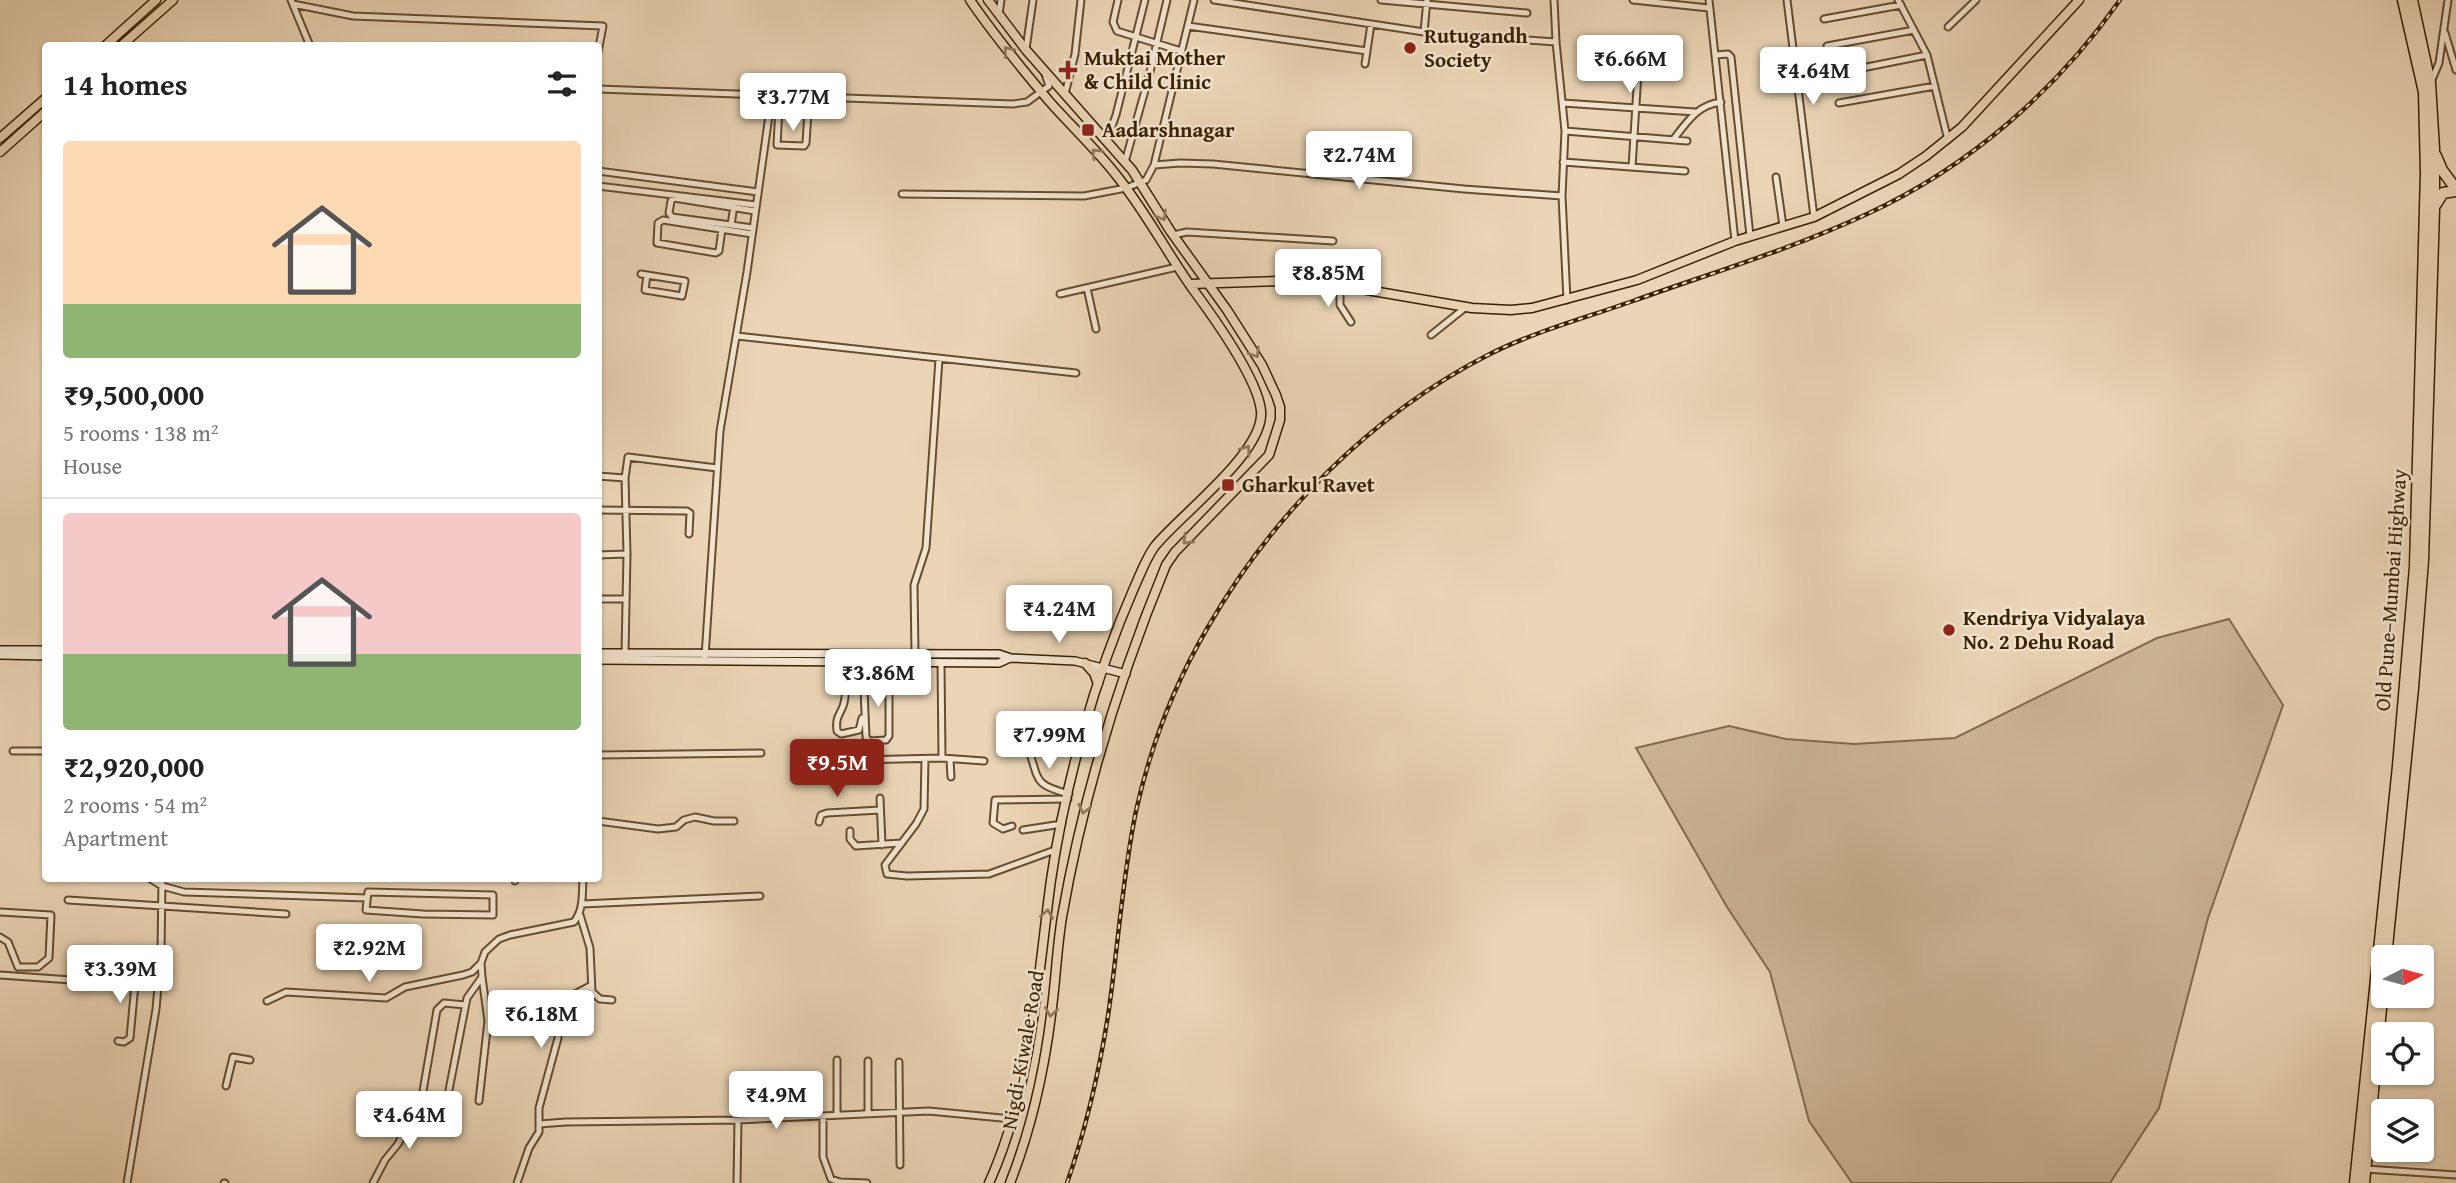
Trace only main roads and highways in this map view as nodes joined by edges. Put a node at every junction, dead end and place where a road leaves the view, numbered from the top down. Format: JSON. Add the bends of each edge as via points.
{"nodes":[{"id":1,"x":156,"y":0,"type":"edge"},
{"id":2,"x":173,"y":0,"type":"edge"},
{"id":3,"x":970,"y":0,"type":"edge"},
{"id":4,"x":988,"y":0,"type":"edge"},
{"id":5,"x":2079,"y":0,"type":"edge"},
{"id":6,"x":2403,"y":0,"type":"edge"},
{"id":7,"x":2412,"y":0,"type":"edge"},
{"id":8,"x":109,"y":42,"type":"edge"},
{"id":9,"x":126,"y":42,"type":"edge"},
{"id":10,"x":42,"y":101,"type":"edge"},
{"id":11,"x":42,"y":115,"type":"edge"},
{"id":12,"x":0,"y":138,"type":"edge"},
{"id":13,"x":2434,"y":149,"type":"junction"},
{"id":14,"x":0,"y":152,"type":"edge"},
{"id":15,"x":2430,"y":173,"type":"junction"},
{"id":16,"x":2456,"y":190,"type":"edge"},
{"id":17,"x":2434,"y":210,"type":"junction"},
{"id":18,"x":1209,"y":283,"type":"junction"},
{"id":19,"x":1190,"y":284,"type":"junction"},
{"id":20,"x":1085,"y":663,"type":"road end"},
{"id":21,"x":1098,"y":684,"type":"junction"},
{"id":22,"x":2387,"y":945,"type":"edge"},
{"id":23,"x":2380,"y":1008,"type":"edge"},
{"id":24,"x":2361,"y":1168,"type":"junction"},
{"id":25,"x":989,"y":1183,"type":"edge"},
{"id":26,"x":1010,"y":1183,"type":"edge"},
{"id":27,"x":2355,"y":1183,"type":"edge"},
{"id":28,"x":2364,"y":1183,"type":"edge"}],
"edges":[{"from":1,"to":8,"type":"main road"},
{"from":2,"to":9,"type":"main road"},
{"from":19,"to":3,"type":"main road","name":"Nigdi-Kiwale Road","one_way":true,"via":[[1126,188]]},
{"from":4,"to":18,"type":"main road","name":"Nigdi-Kiwale Road","one_way":true,"via":[[1125,162]]},
{"from":5,"to":18,"type":"main road","via":[[1948,140],[1899,174],[1814,217],[1735,241],[1637,280],[1511,310],[1466,307],[1340,285]]},
{"from":6,"to":15,"type":"highway","name":"Old Pune–Mumbai Highway","via":[[2424,92]]},
{"from":7,"to":13,"type":"highway","name":"Old Pune–Mumbai Highway","via":[[2430,83]]},
{"from":10,"to":12,"type":"main road"},
{"from":11,"to":14,"type":"main road"},
{"from":13,"to":15,"type":"highway","name":"Old Pune–Mumbai Highway"},
{"from":13,"to":16,"type":"highway"},
{"from":15,"to":16,"type":"main road"},
{"from":15,"to":17,"type":"highway","name":"Old Pune–Mumbai Highway"},
{"from":15,"to":24,"type":"highway","name":"Old Pune–Mumbai Highway","via":[[2415,578]]},
{"from":16,"to":17,"type":"highway","via":[[2443,193]]},
{"from":17,"to":22,"type":"highway","name":"Old Pune–Mumbai Highway","via":[[2423,560]]},
{"from":18,"to":19,"type":"main road"},
{"from":18,"to":26,"type":"main road","name":"Nigdi-Kiwale Road","one_way":true,"via":[[1262,365],[1280,407],[1280,420],[1269,455],[1166,565],[1110,714],[1084,808],[1062,920],[1041,1074]]},
{"from":21,"to":19,"type":"main road","name":"Nigdi-Kiwale Road","one_way":true,"via":[[1153,550],[1241,458],[1260,423],[1260,407],[1248,376]]},
{"from":20,"to":21,"type":"main road"},
{"from":25,"to":21,"type":"main road","name":"Nigdi-Kiwale Road","one_way":true,"via":[[1005,1145],[1028,1052],[1056,850]]},
{"from":23,"to":24,"type":"highway","name":"Old Pune–Mumbai Highway"},
{"from":24,"to":27,"type":"highway","name":"Old Pune–Mumbai Highway"},
{"from":24,"to":28,"type":"highway","name":"Old Pune–Mumbai Highway"}]}
